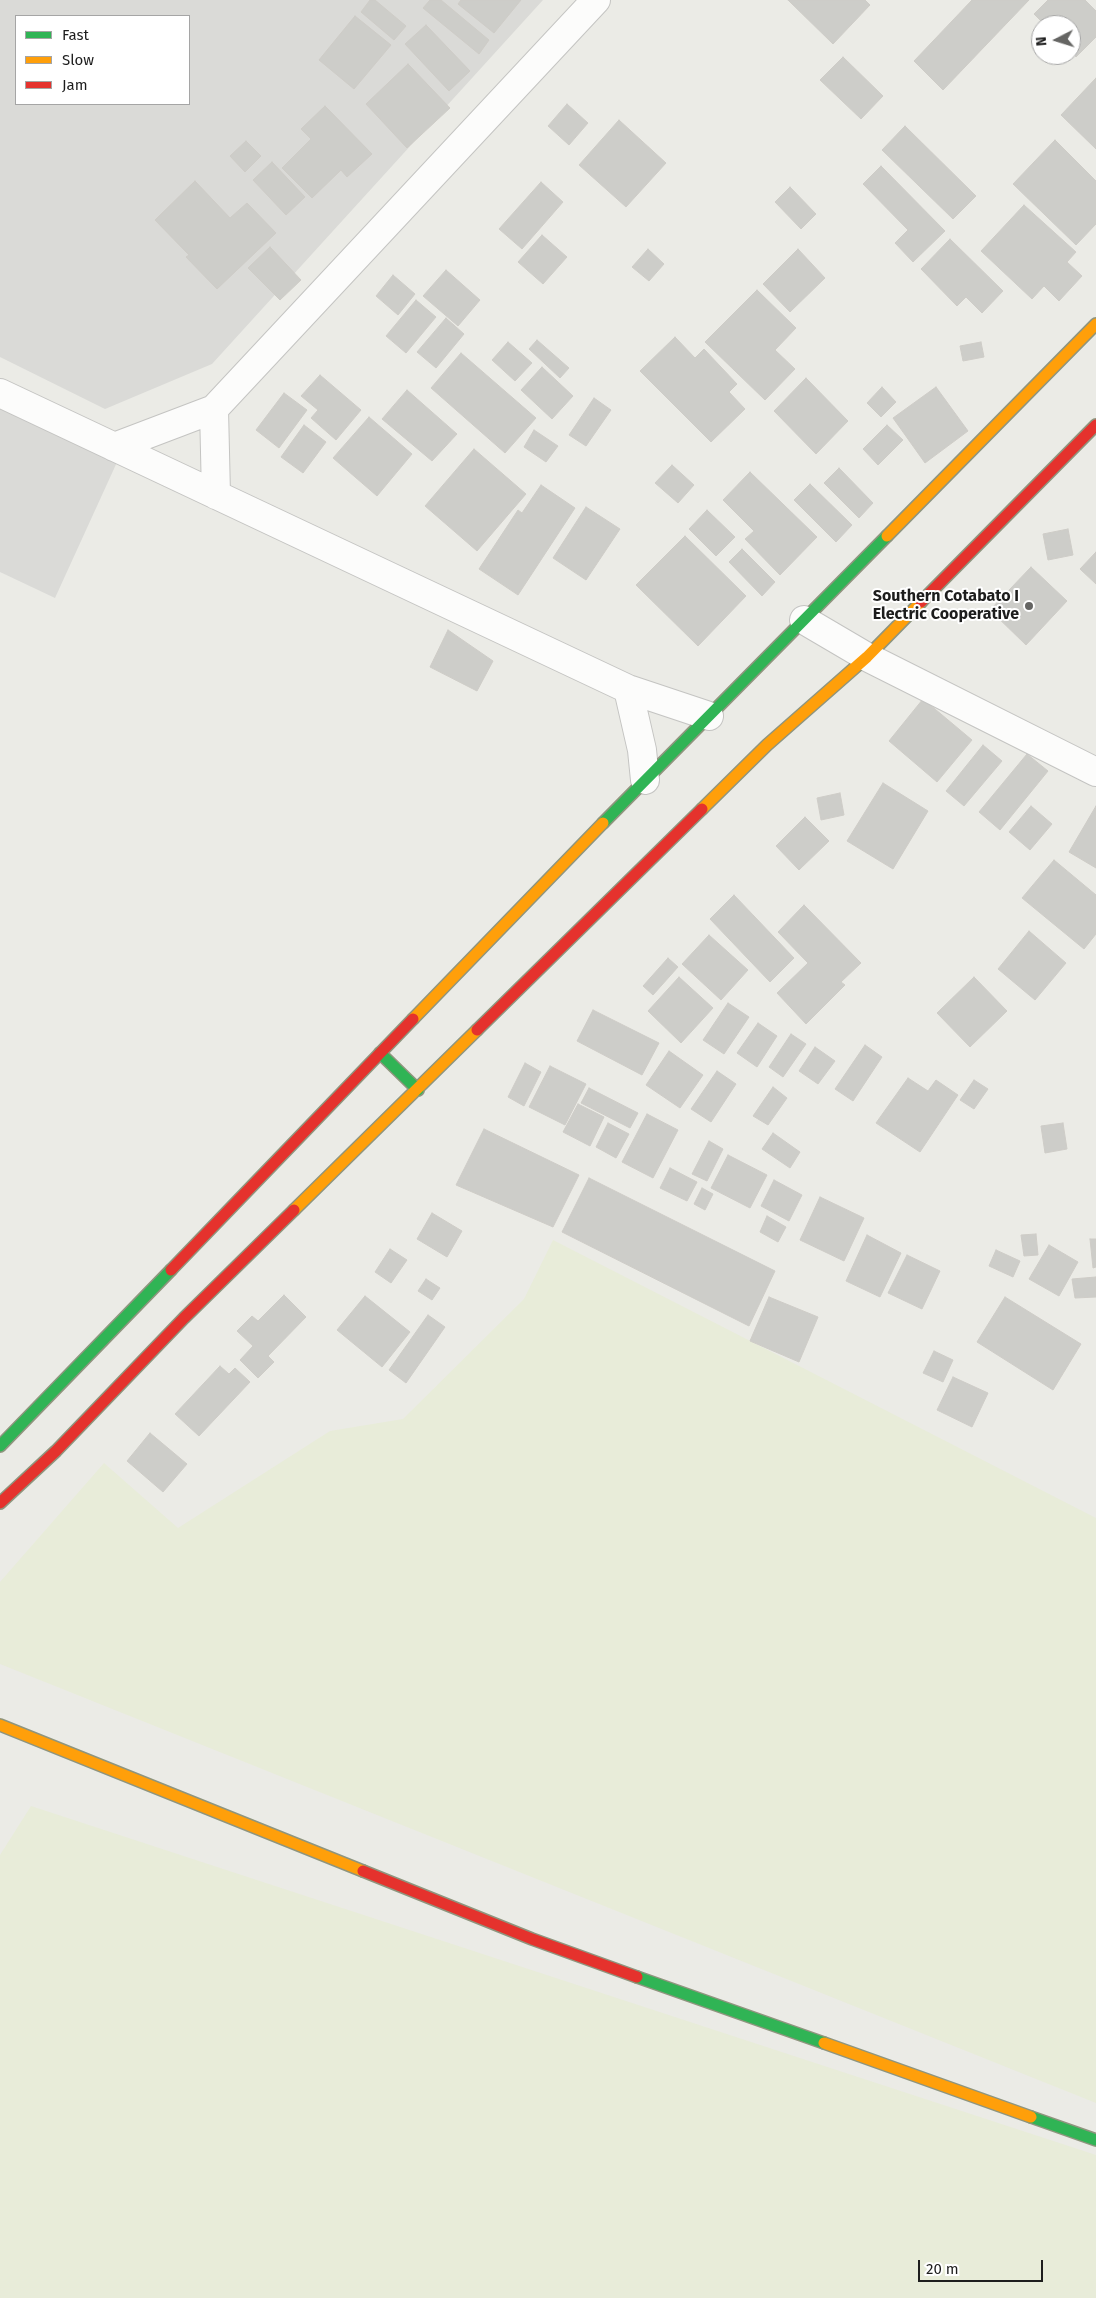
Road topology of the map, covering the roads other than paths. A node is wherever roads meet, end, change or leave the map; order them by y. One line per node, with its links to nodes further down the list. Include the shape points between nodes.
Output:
1 (596, 0): 4 (street)
2 (1093, 332): 8 (street)
3 (0, 392): 6 (street)
4 (214, 409): 6 (street); 7 (street)
5 (1096, 425): 9 (street)
6 (114, 447): 7 (street)
7 (216, 495): 10 (street)
8 (804, 620): 9 (street); 11 (street)
9 (867, 656): 12 (street); 15 (street, via 760,752)
10 (628, 689): 11 (street); 13 (street, via 642,750)
11 (709, 716): 13 (street)
12 (1096, 772)
13 (645, 780): 14 (street)
14 (380, 1053): 15 (street); 16 (street)
15 (418, 1090): 17 (street)
16 (0, 1446)
17 (0, 1503)
18 (0, 1725): 19 (street, via 532,1939)
19 (1096, 2140)

